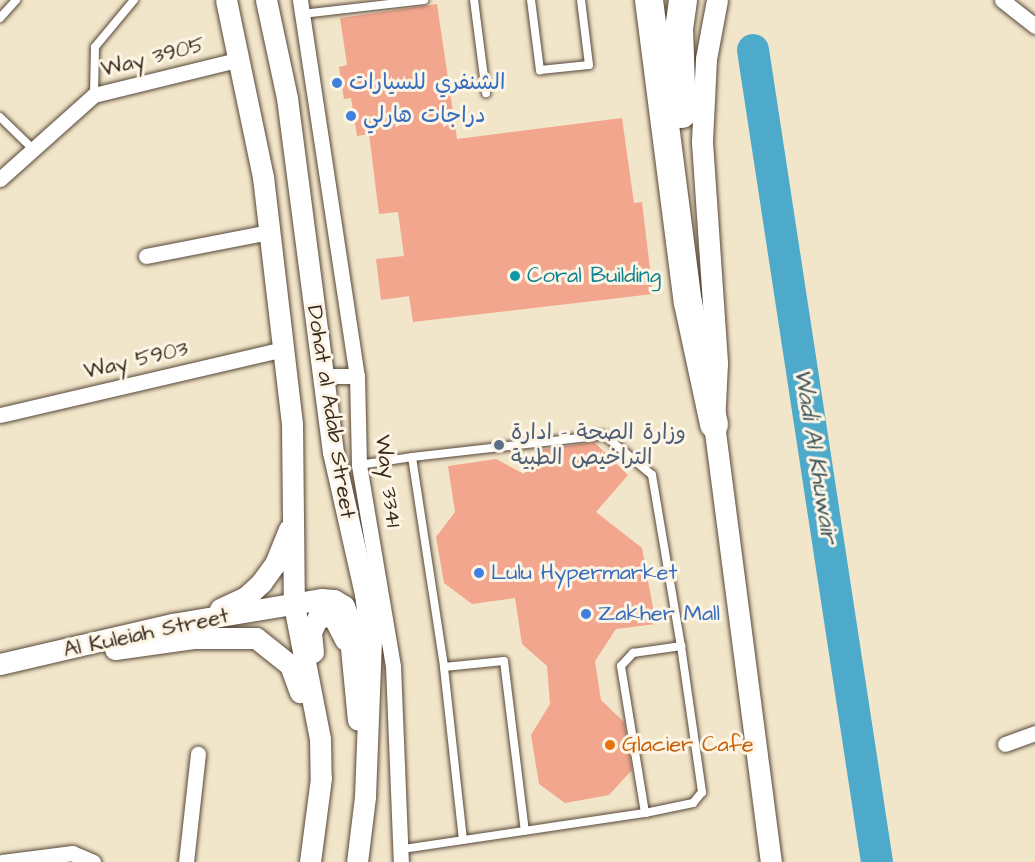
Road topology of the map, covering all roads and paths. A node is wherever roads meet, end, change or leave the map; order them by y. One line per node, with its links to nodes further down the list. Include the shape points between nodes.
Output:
1 (16, 0): 14 (lane)
2 (134, 0): 18 (lane, via 100,36 95,47)
3 (226, 0): 16 (main road, Dohat al Adab Street)
4 (424, 0): 13 (lane)
5 (474, 0): 17 (lane)
6 (531, 0): 7 (lane, via 540,70 589,65)
7 (581, 0)
8 (649, 0): 28 (highway, via 688,303)
9 (683, 0): 28 (highway, via 679,83)
10 (717, 0): 28 (main road, via 706,59 702,142 717,363)
11 (1002, 0): 15 (street)
12 (270, 6): 25 (main road, Dohat al Adab Street, via 287,98)
13 (301, 7): 26 (street, Way 3341)
14 (0, 18)
15 (1035, 26)
16 (241, 59): 18 (street, Way 3905); 22 (main road, Dohat al Adab Street)
17 (486, 93)
18 (94, 95): 20 (street, Way 3905)
19 (0, 117): 20 (lane)
20 (33, 149): 21 (street, Way 3905)
21 (0, 179)
22 (269, 232): 23 (street); 24 (main road, Dohat al Adab Street)
23 (146, 256)
24 (283, 349): 27 (street, Way 5903); 31 (main road, Dohat al Adab Street, via 292,423)
25 (322, 376): 26 (street); 42 (main road, Dohat al Adab Street, via 333,452 365,594 371,640)
26 (357, 376): 30 (street, Way 3341)
27 (0, 415)
28 (714, 424): 53 (main road)
29 (412, 457): 30 (lane); 34 (lane, via 604,435 652,475); 38 (lane)
30 (359, 465): 47 (street, Way 3341, via 393,666)
31 (294, 516): 32 (main road, Dohat al Adab Street); 33 (main road, via 275,564 261,583 229,606)
32 (294, 605): 33 (main road, Al Kuleiah Street); 36 (main road, Al Kuleiah Street, via 321,599 344,606); 40 (main road, Dohat al Adab Street)
33 (172, 624): 35 (main road, Al Kuleiah Street)
34 (681, 646): 44 (lane, via 702,792 693,803); 44 (lane, via 633,653 621,666)
35 (27, 658): 37 (main road, Al Kuleiah Street); 40 (main road, via 193,638 256,638 290,665)
36 (351, 663): 40 (main road, via 339,624 333,616 318,617 311,632 323,705); 42 (main road)
37 (0, 664)
38 (444, 667): 45 (lane, via 504,661); 46 (lane)
39 (1035, 733): 41 (street)
40 (320, 739): 51 (main road, Dohat al Adab Street, via 321,778)
41 (1005, 744)
42 (364, 753): 52 (main road, Dohat al Adab Street, via 365,797)
43 (198, 754): 50 (street)
44 (645, 813): 45 (lane)
45 (525, 831): 46 (lane)
46 (463, 840): 47 (lane)
47 (402, 856)
48 (2, 862): 49 (street, via 72,853)
49 (93, 862)
50 (186, 862)
51 (310, 862)
52 (357, 862)
53 (771, 862)

